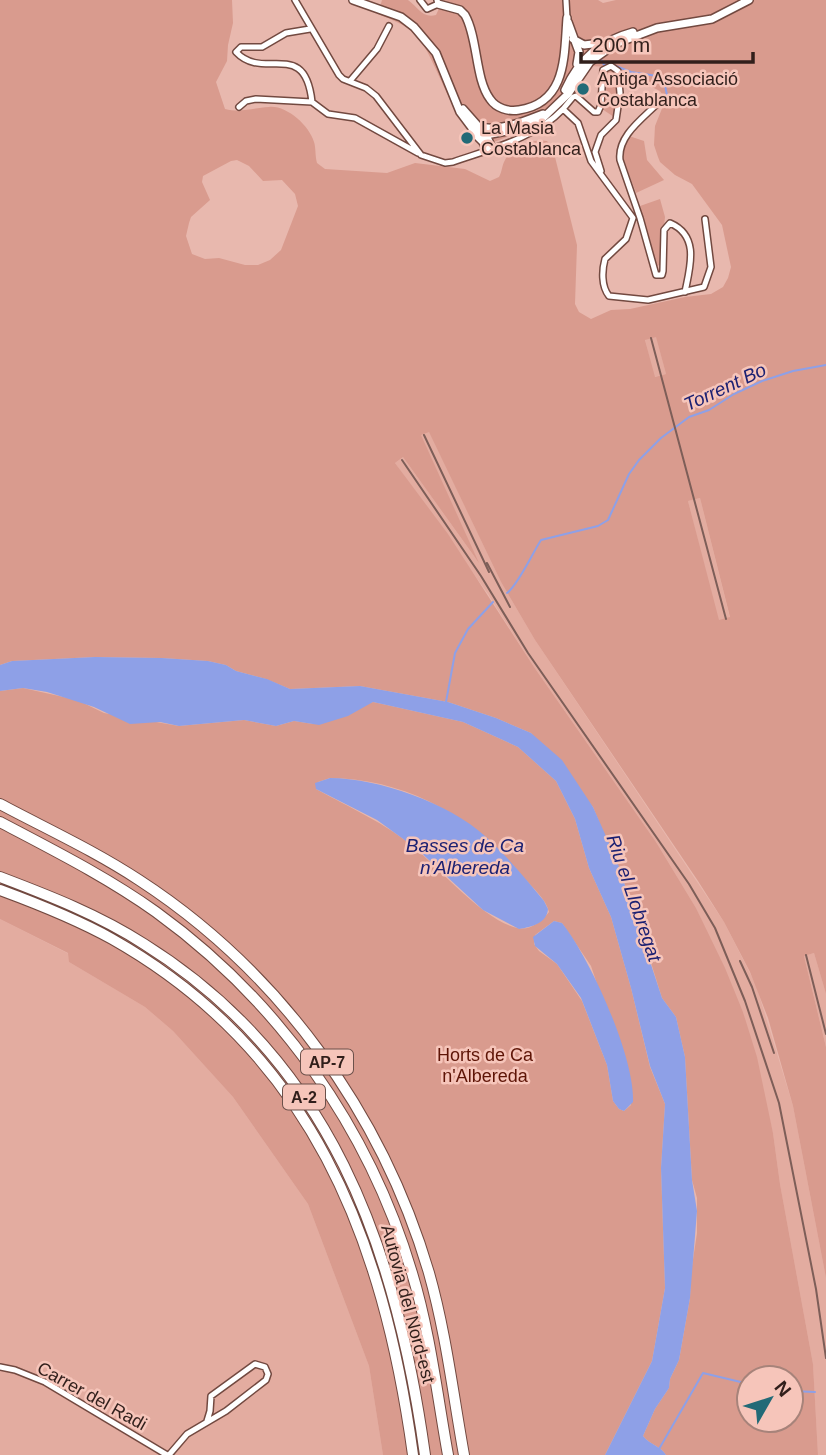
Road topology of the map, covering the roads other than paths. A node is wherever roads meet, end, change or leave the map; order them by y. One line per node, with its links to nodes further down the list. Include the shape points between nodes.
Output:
1 (295, 0): 10 (street)
2 (353, 0): 23 (main road, via 408,21 430,45 455,104)
3 (421, 0): 6 (street, via 427,9)
4 (566, 0): 7 (street)
5 (749, 0): 9 (main road, via 712,19)
6 (438, 2): 11 (main road, via 465,15 487,94 493,103 508,110 526,109 552,92)
7 (567, 18): 11 (main road)
8 (389, 26): 17 (street, via 377,49)
9 (657, 28): 12 (main road); 14 (main road)
10 (310, 29): 17 (street, via 339,75); 19 (street, via 286,33 262,47 240,47 236,52 255,62 296,67 308,81)
11 (570, 39): 13 (main road)
12 (606, 43): 13 (main road); 15 (main road)
13 (581, 48): 15 (main road); 16 (main road)
14 (601, 52): 15 (main road); 16 (main road)
15 (588, 55): 16 (main road)
16 (579, 69): 22 (main road)
17 (350, 81): 26 (street, via 376,96)
18 (660, 101): 28 (street, via 632,129 619,152)
19 (312, 102): 20 (street, via 256,99); 26 (street, via 328,114 355,118)
20 (239, 107)
21 (563, 109): 25 (street, via 539,128); 27 (street, via 578,123 591,161); 27 (street, via 574,96 598,112 603,71 611,66 618,71 616,120 601,135 595,152)
22 (550, 112): 24 (main road); 25 (main road)
23 (472, 124): 24 (main road); 25 (main road)
24 (505, 126): 25 (main road)
25 (487, 144): 26 (street, via 453,162)
26 (421, 155)
27 (605, 181): 28 (street)
28 (637, 218): 30 (street, via 626,239 605,259 606,293 638,300); 30 (street, via 656,275 663,271 666,225 675,225 689,241 692,253)
29 (705, 219): 30 (street, via 711,257 708,281 704,287)
30 (685, 292)
31 (0, 804): 43 (highway, AP-7, via 139,880 187,914 271,992 332,1068 378,1146 421,1248 440,1316)
32 (0, 822): 42 (highway, AP-7, via 110,881 176,927 255,999 315,1073 365,1156 403,1245 424,1319)
33 (0, 877): 41 (highway, Autovia del Nord-est / A-2, via 90,914 168,960 229,1011 292,1080 337,1151 373,1230 400,1322)
34 (0, 890): 40 (highway, Autovia del Nord-est / A-2, via 84,924 155,966 227,1025 288,1096 328,1158 366,1246 389,1326)
35 (0, 1367): 39 (street, Carrer del Radi, via 44,1382)
36 (211, 1404): 37 (street); 37 (street, via 211,1396 255,1364 265,1367 266,1380); 38 (street)
37 (226, 1411): 38 (street)
38 (207, 1421): 39 (street)
39 (168, 1455)
40 (413, 1455)
41 (425, 1455)
42 (448, 1455)
43 (464, 1455)

